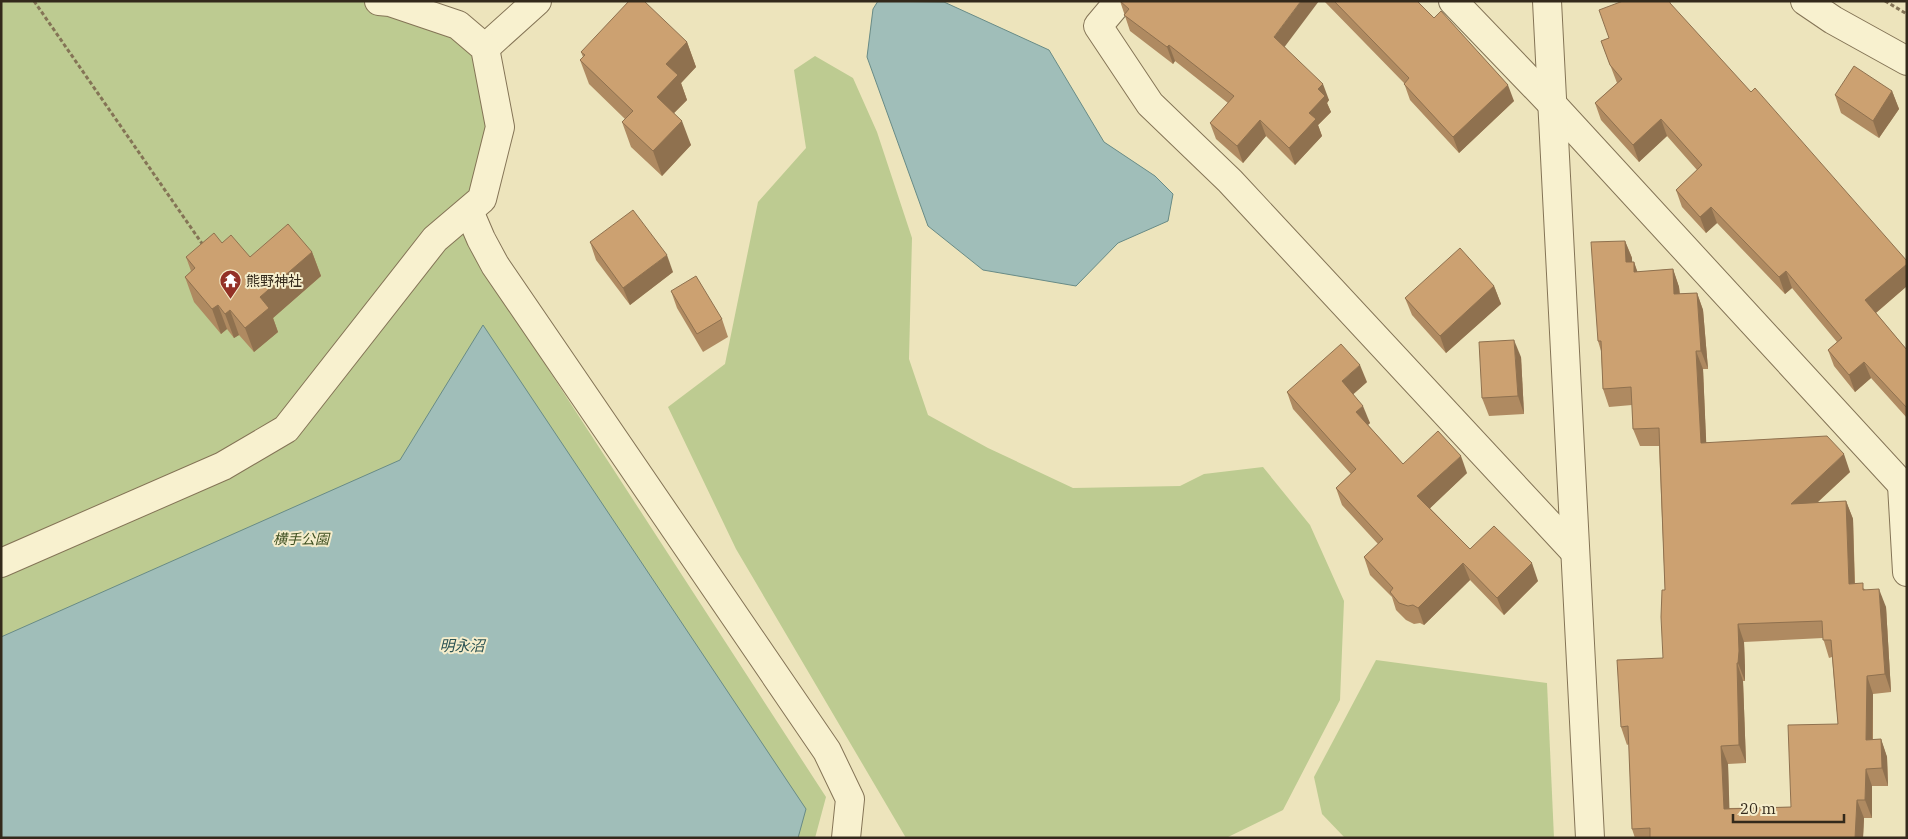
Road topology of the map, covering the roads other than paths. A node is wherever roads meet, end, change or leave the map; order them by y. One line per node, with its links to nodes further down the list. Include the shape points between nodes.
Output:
1 (379, 1): 7 (street, via 458,25)
2 (537, 1): 7 (street)
3 (1119, 1): 12 (street, via 1098,26 1150,104 1230,181)
4 (1453, 1): 9 (street)
5 (1547, 1): 9 (street)
6 (1805, 1): 8 (street)
7 (485, 48): 10 (street, via 500,128 482,199)
8 (1907, 61)
9 (1551, 103): 11 (street); 12 (street)
10 (469, 211): 13 (street, via 435,238 286,429 223,466); 15 (street, via 496,265 827,751 850,799)
11 (1904, 488): 14 (street)
12 (1574, 551): 16 (street)
13 (1, 563)
14 (1907, 572)
15 (846, 838)
16 (1590, 838)

